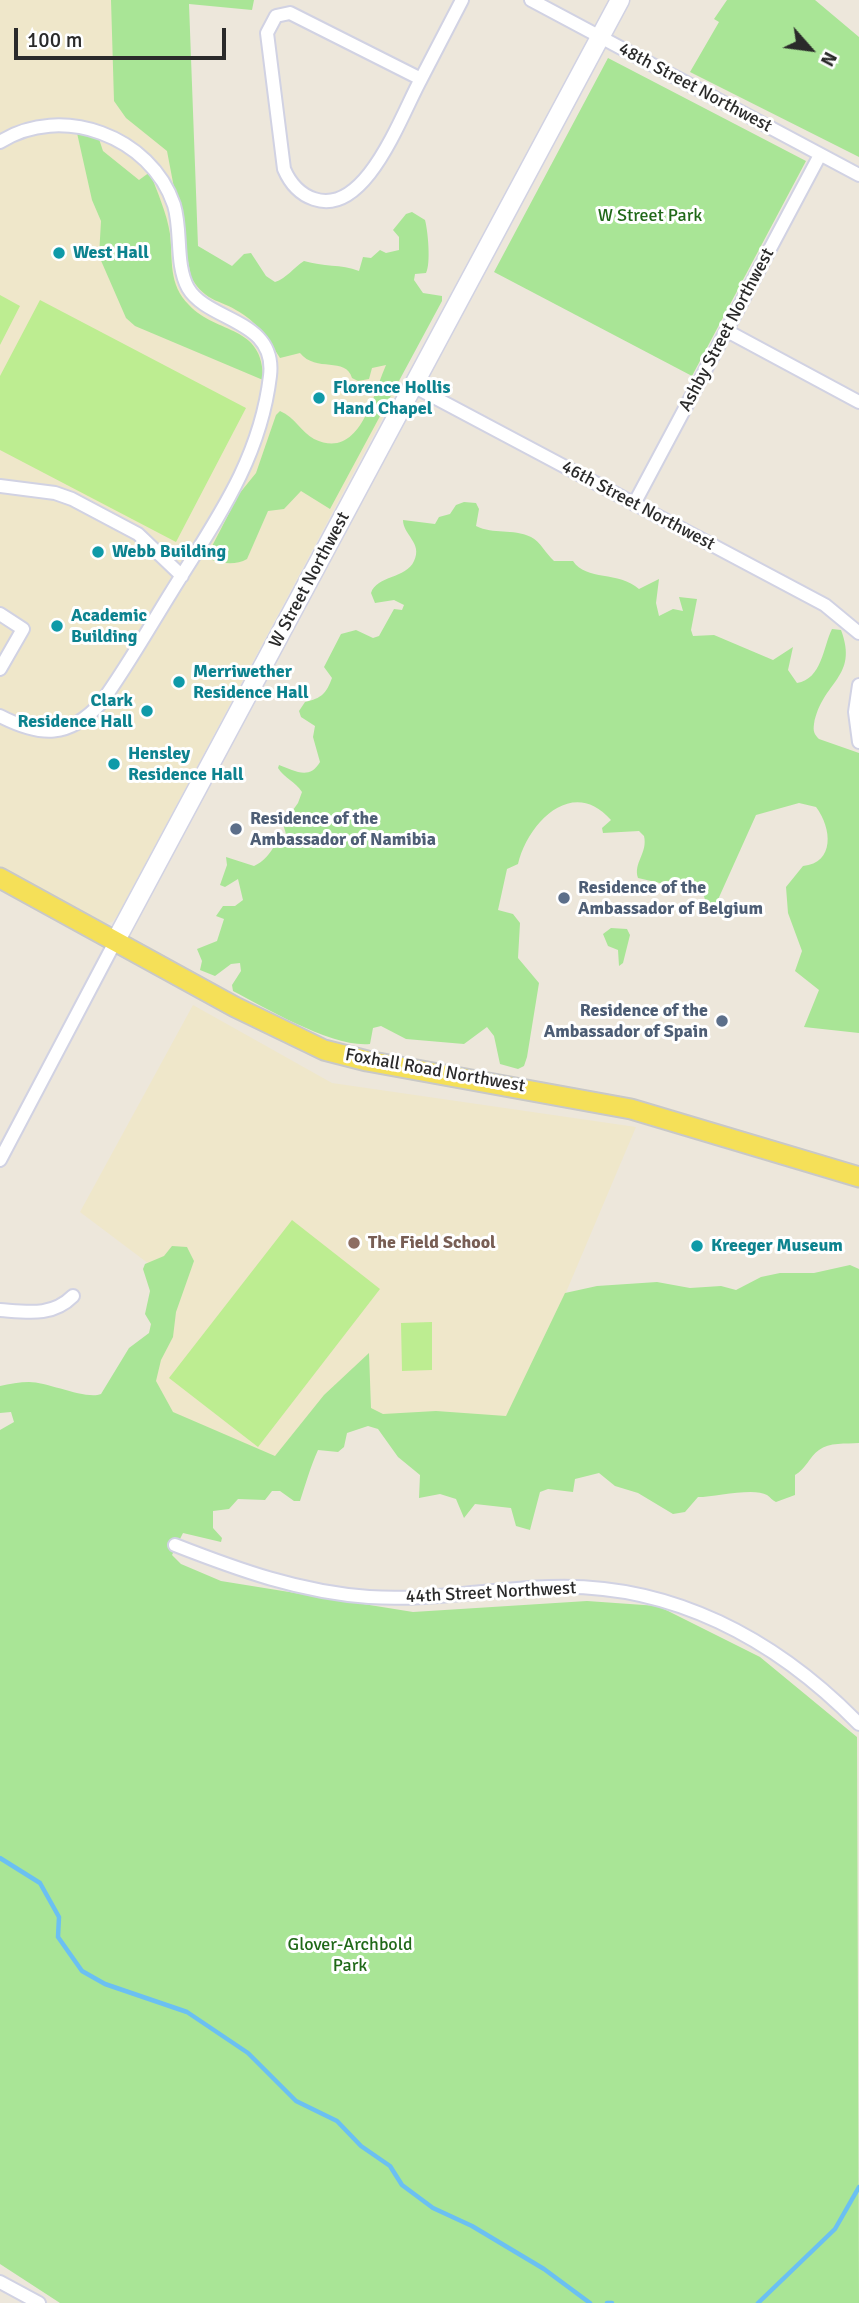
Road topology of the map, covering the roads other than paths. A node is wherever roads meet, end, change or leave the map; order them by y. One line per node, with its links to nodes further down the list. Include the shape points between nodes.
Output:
1 (462, 0): 5 (street)
2 (531, 0): 4 (street, 48th Street Northwest)
3 (620, 0): 4 (street, W Street Northwest)
4 (600, 37): 7 (street, 48th Street Northwest); 10 (street, W Street Northwest)
5 (421, 79): 5 (street, via 299,15 276,16 268,37 283,163 294,187 312,199 327,201 357,191)
6 (0, 142): 14 (street, via 28,128 71,124 102,133 150,165 160,176 176,214 187,287 200,301 245,326 269,357 270,374 251,457)
7 (820, 155): 8 (street, 48th Street Northwest); 9 (street, Ashby Street Northwest)
8 (859, 175)
9 (727, 331): 11 (street); 13 (street, Ashby Street Northwest)
10 (413, 386): 13 (street, 46th Street Northwest); 22 (street, W Street Northwest)
11 (859, 402)
12 (0, 486): 14 (street, via 72,499 138,534)
13 (634, 504): 16 (street, 46th Street Northwest, via 829,607)
14 (181, 576): 19 (street, via 118,679 89,716 57,731 28,727)
15 (0, 614): 17 (street, via 23,628)
16 (859, 633)
17 (0, 669)
18 (859, 685): 20 (street, via 855,712)
19 (0, 716)
20 (859, 742)
21 (0, 878): 22 (main road, Foxhall Road Northwest)
22 (115, 942): 23 (street, W Street Northwest); 24 (main road, Foxhall Road Northwest, via 324,1050 631,1109)
23 (0, 1160)
24 (859, 1177)
25 (73, 1296): 26 (street, via 44,1312)
26 (0, 1310)
27 (175, 1545): 28 (street, 44th Street Northwest, via 252,1575 363,1597 444,1597 556,1587 656,1597 713,1618 767,1647 809,1676)
28 (859, 1724)
29 (0, 2282): 30 (street)
30 (22, 2299): 31 (street)
31 (39, 2303)

